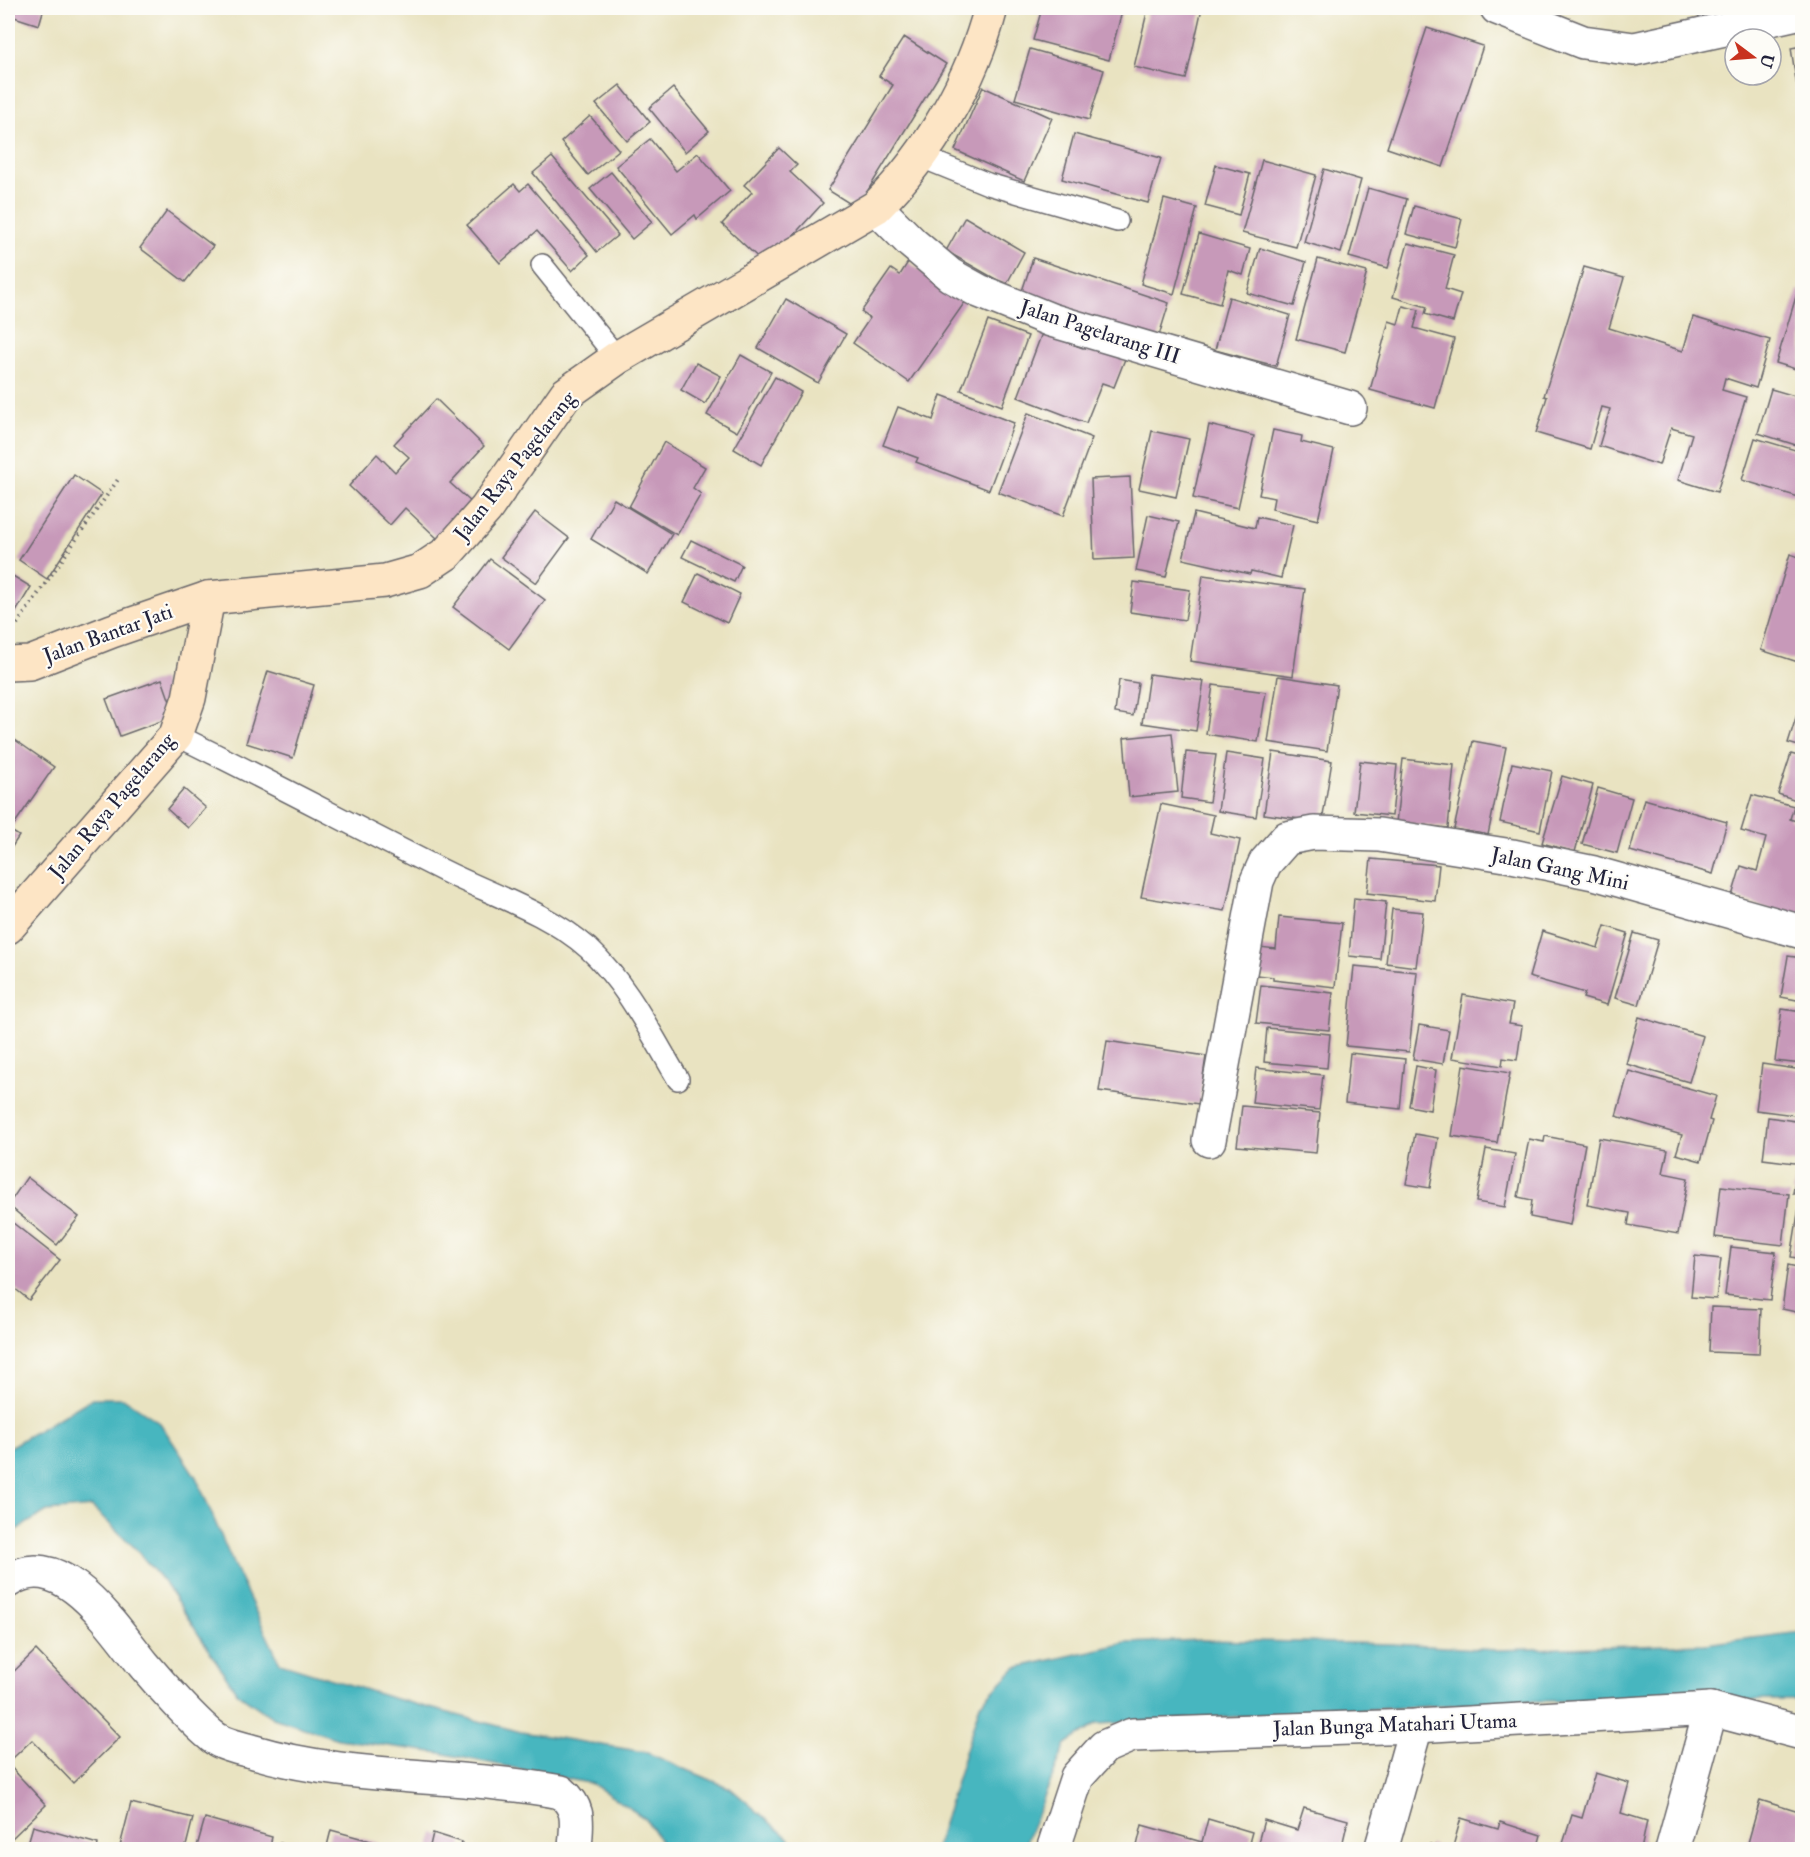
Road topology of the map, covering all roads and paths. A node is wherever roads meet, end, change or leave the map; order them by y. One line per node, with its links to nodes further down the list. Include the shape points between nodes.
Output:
1 (1497, 8): 2 (street, via 1583,42 1634,49)
2 (1803, 12)
3 (988, 18): 4 (street, Jalan Raya Pagelarang, via 958,94)
4 (919, 156): 5 (street, Jalan Raya Pagelarang); 6 (lane, via 988,184)
5 (876, 207): 8 (street, Jalan Raya Pagelarang); 9 (street, Jalan Pagelarang III, via 950,275 979,291 1052,320)
6 (1117, 221)
7 (542, 265): 8 (lane)
8 (617, 358): 11 (street, Jalan Raya Pagelarang, via 566,394 486,509 447,553 420,571 347,586)
9 (1350, 408)
10 (119, 477): 12 (path)
11 (208, 598): 13 (street, Jalan Bantar Jati, via 30,663); 14 (street, Jalan Raya Pagelarang, via 189,698)
12 (14, 627)
13 (8, 664)
14 (176, 735): 15 (street, Jalan Raya Pagelarang); 17 (lane, via 444,872 556,924 588,949 623,988)
15 (8, 927)
16 (1803, 932): 18 (street, Jalan Gang Mini, via 1594,873 1512,856 1379,835 1314,833 1287,838 1265,863 1257,881)
17 (678, 1079)
18 (1209, 1140)
19 (8, 1581): 23 (street, via 37,1572 54,1575 95,1602 145,1666 214,1738 285,1761 561,1792 573,1803 577,1818)
20 (1711, 1709): 21 (street, Jalan Bunga Matahari Utama); 22 (street, Jalan Bunga Matahari Utama); 26 (street)
21 (1416, 1726): 24 (street, Jalan Bunga Matahari Utama, via 1132,1735 1104,1747 1077,1778); 25 (street)
22 (1803, 1733)
23 (575, 1850)
24 (1053, 1850)
25 (1381, 1850)
26 (1672, 1850)

